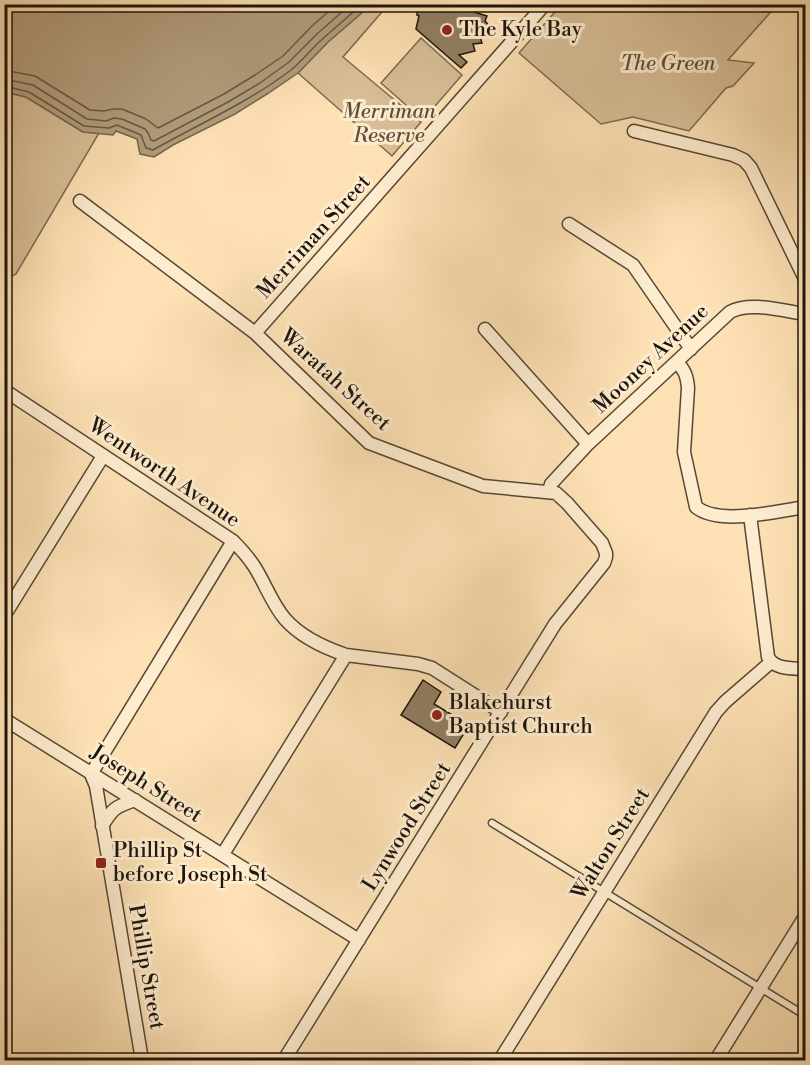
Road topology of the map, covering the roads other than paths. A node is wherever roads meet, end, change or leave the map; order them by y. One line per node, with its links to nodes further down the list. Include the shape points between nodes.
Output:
1 (545, 4): 8 (street, Merriman Street)
2 (634, 131): 5 (street, via 744,160)
3 (80, 201): 8 (street, Waratah Street)
4 (569, 224): 9 (street, via 633,265)
5 (806, 281)
6 (806, 314): 9 (street, Mooney Avenue, via 738,308)
7 (485, 329): 12 (street)
8 (255, 333): 14 (street, Waratah Street, via 373,445 483,486)
9 (691, 349): 10 (street, Mooney Avenue)
10 (677, 362): 12 (street, Mooney Avenue); 16 (street, via 687,379 684,452 696,507 727,517)
11 (4, 390): 13 (street, Wentworth Avenue)
12 (588, 444): 14 (street, Mooney Avenue, via 551,484)
13 (104, 456): 17 (street, Wentworth Avenue); 18 (street)
14 (549, 492): 22 (street, Lynwood Street, via 567,503 602,543 606,558 561,615)
15 (806, 507): 16 (street)
16 (750, 515): 20 (street, via 766,652)
17 (233, 542): 19 (street, Wentworth Avenue, via 254,566 287,621 310,638); 24 (street)
18 (4, 616)
19 (346, 655): 22 (street, Wentworth Avenue, via 432,668); 28 (street)
20 (771, 662): 21 (street); 29 (street, Walton Street, via 716,712)
21 (806, 669)
22 (501, 712): 31 (street, Lynwood Street)
23 (4, 719): 24 (street, Joseph Street)
24 (91, 774): 25 (street, Joseph Street); 27 (street, Phillip Street)
25 (135, 800): 27 (street, via 111,811); 28 (street, Joseph Street)
26 (492, 823): 29 (lane)
27 (102, 826): 34 (street, Phillip Street)
28 (223, 854): 31 (street, Joseph Street)
29 (604, 892): 32 (lane); 36 (street, Walton Street)
30 (806, 915): 32 (street)
31 (359, 940): 35 (street, Lynwood Street)
32 (761, 988): 33 (lane); 37 (street)
33 (806, 1016)
34 (142, 1060)
35 (284, 1060)
36 (500, 1060)
37 (716, 1060)

